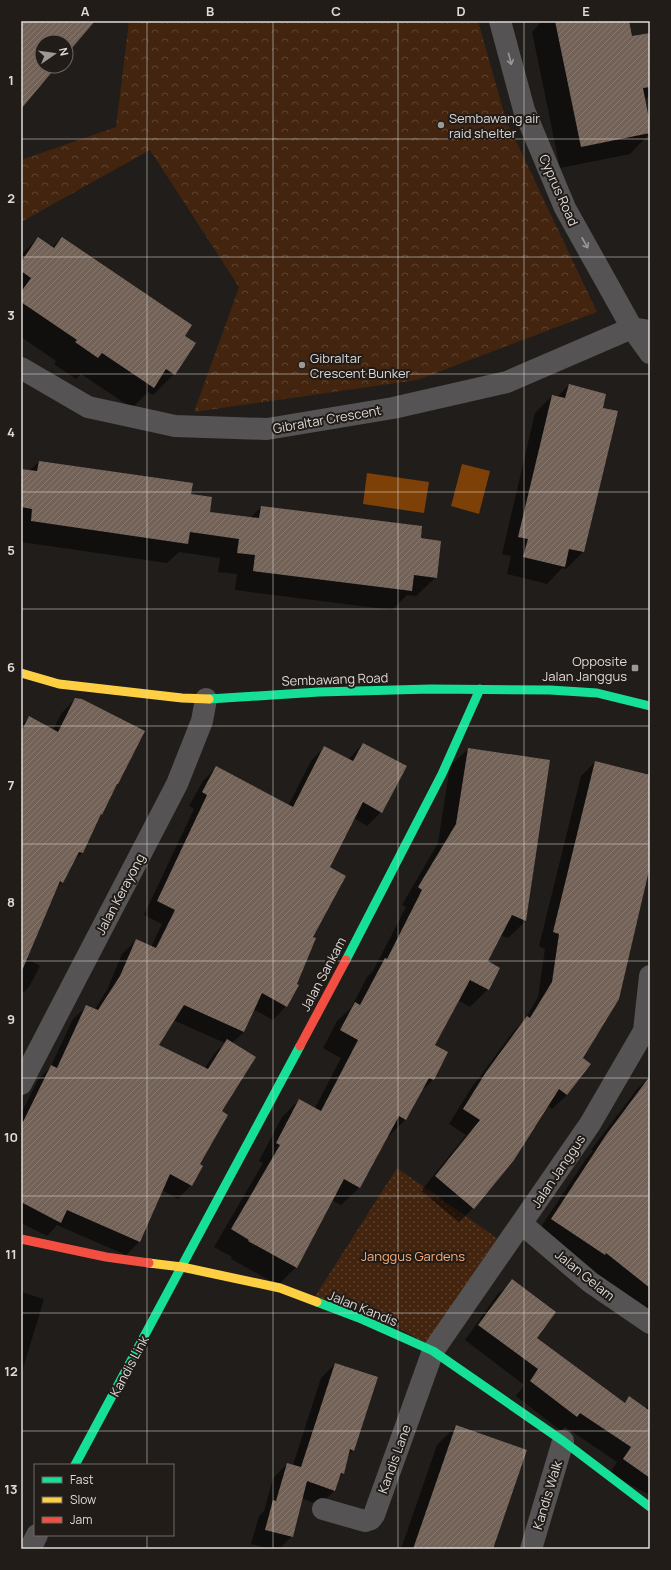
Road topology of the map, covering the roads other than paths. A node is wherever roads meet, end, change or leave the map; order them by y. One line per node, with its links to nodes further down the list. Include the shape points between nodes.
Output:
1 (500, 21): 2 (street, Cyprus Road, one-way to 2, via 524,110 565,208)
2 (641, 329): 3 (street); 4 (street, Gibraltar Crescent, via 507,382 393,408 267,429 175,426 88,407)
3 (650, 353)
4 (21, 368)
5 (21, 673): 7 (street, Sembawang Road, via 59,684)
6 (480, 689): 7 (street, Sembawang Road, via 319,692); 8 (street, Sembawang Road, via 597,693); 14 (street, Jalan Sankam, via 442,774)
7 (206, 699): 11 (street, Jalan Kerayong, via 202,722 177,784)
8 (650, 706)
9 (650, 976): 10 (street, Jalan Janggus)
10 (647, 1033): 12 (street, Jalan Janggus, via 590,1124)
11 (21, 1084)
12 (522, 1224): 15 (street, Jalan Gelam, via 590,1282); 16 (street, Jalan Janggus)
13 (21, 1239): 14 (street, Jalan Kandis, via 106,1257)
14 (182, 1267): 16 (street, Jalan Kandis, via 280,1288 359,1318); 18 (street, Kandis Link)
15 (650, 1323)
16 (434, 1351): 17 (street, Jalan Kandis); 20 (street, Kandis Lane, via 374,1515 365,1521)
17 (563, 1441): 19 (street, Jalan Kandis); 23 (street, Kandis Walk)
18 (76, 1464)
19 (650, 1507)
20 (323, 1509)
21 (36, 1536): 22 (street)
22 (30, 1549)
23 (531, 1549)

